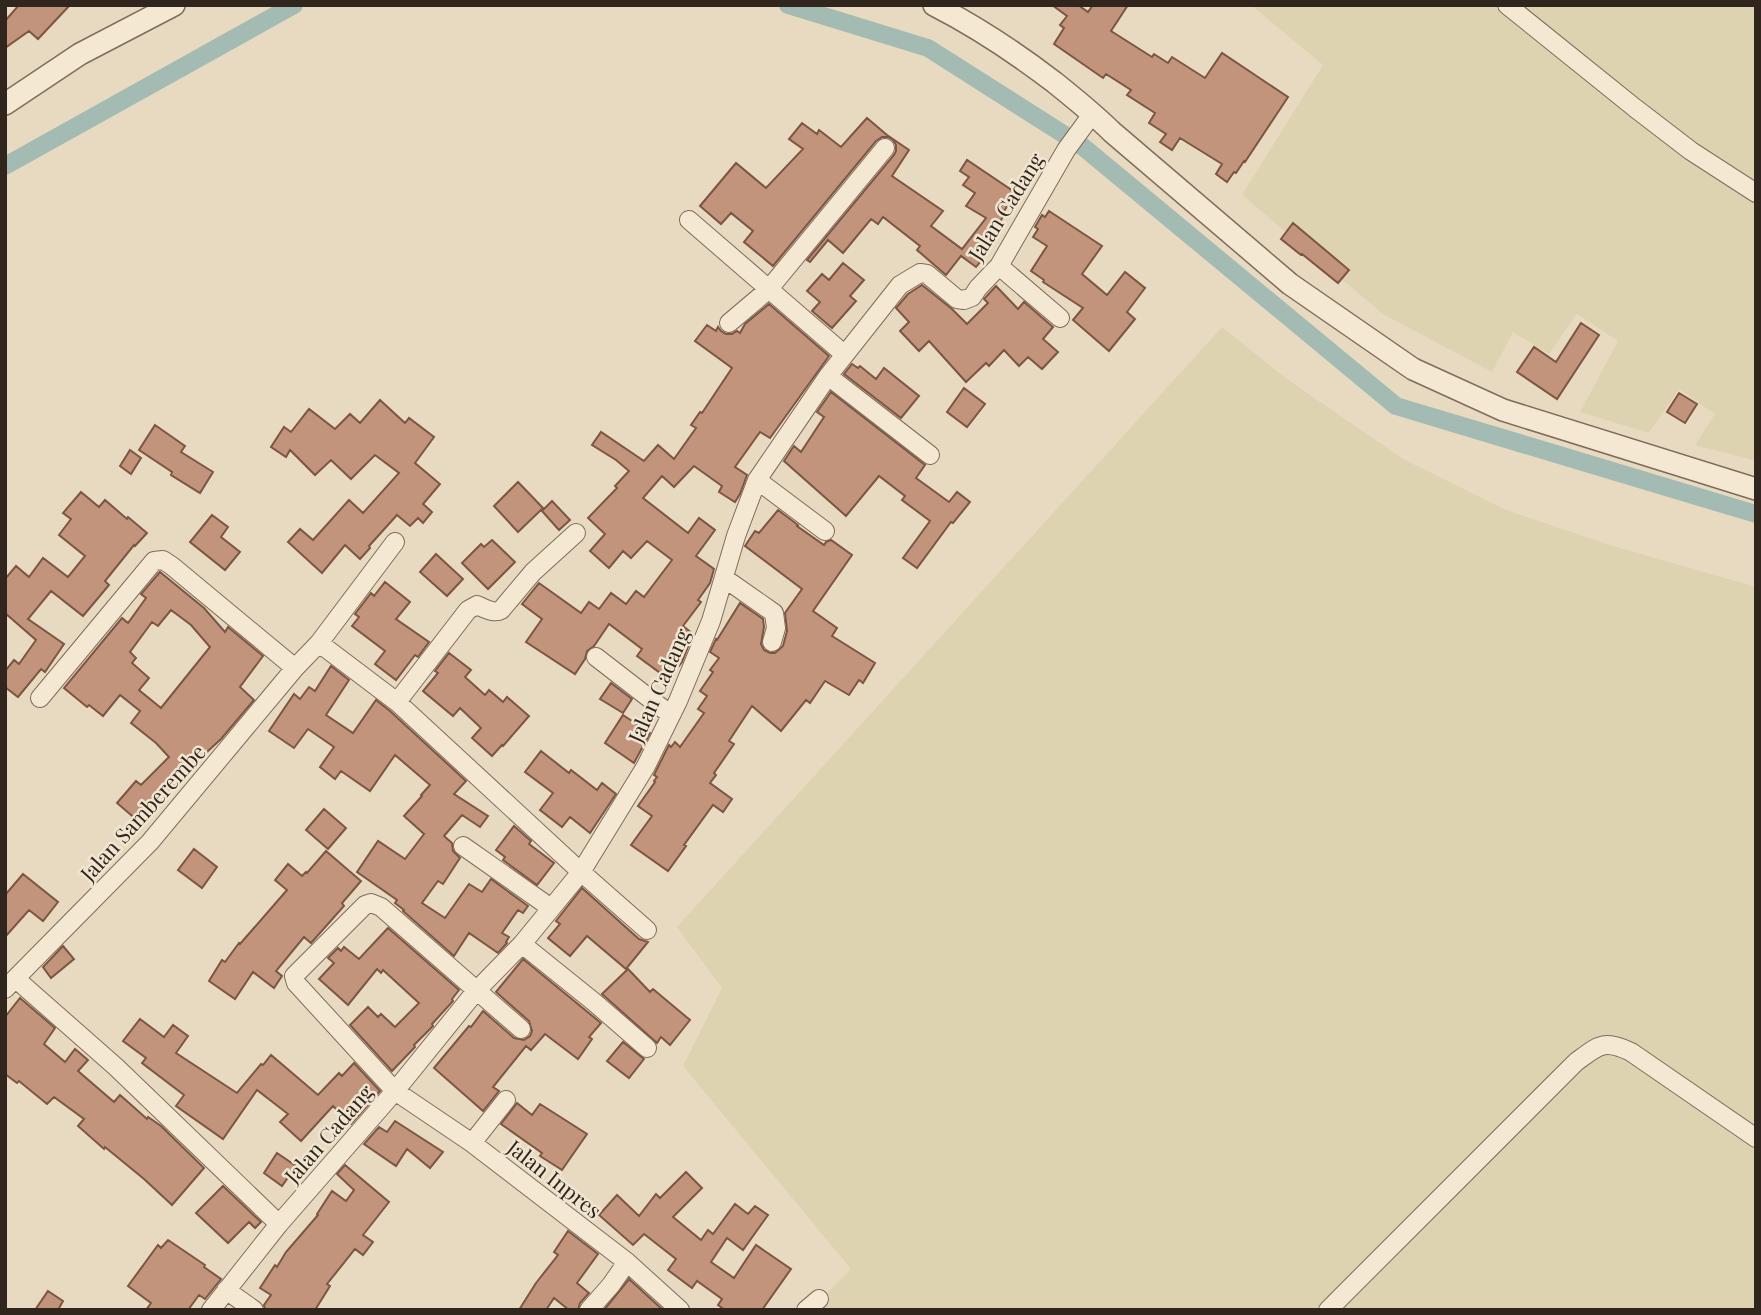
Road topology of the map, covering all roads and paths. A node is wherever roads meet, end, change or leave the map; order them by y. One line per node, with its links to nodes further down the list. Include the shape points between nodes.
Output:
1 (174, 5): 4 (street, via 80,54)
2 (934, 5): 5 (street, via 1014,51)
3 (1507, 5): 7 (street, via 1691,151)
4 (5, 104)
5 (1088, 120): 9 (street, Jalan Cadang); 17 (street, via 1112,132 1290,284 1413,369 1503,410)
6 (885, 148): 10 (street)
7 (1756, 192)
8 (689, 220): 10 (street)
9 (999, 266): 11 (street); 13 (street, Jalan Cadang, via 964,300 920,273 900,285)
10 (768, 290): 12 (street); 13 (street)
11 (1060, 318)
12 (729, 323)
13 (844, 354): 14 (street, Jalan Cadang)
14 (828, 376): 15 (street); 16 (street, Jalan Cadang)
15 (930, 455)
16 (757, 480): 18 (street); 21 (street, Jalan Cadang)
17 (1756, 489)
18 (825, 531)
19 (576, 533): 27 (street, via 533,572 501,610 477,605 468,610)
20 (395, 542): 23 (street, Jalan Samberembe)
21 (724, 578): 22 (street, via 774,613); 28 (street, Jalan Cadang)
22 (772, 642)
23 (319, 643): 25 (street, Jalan Samberembe); 27 (street)
24 (596, 657): 28 (street)
25 (295, 668): 26 (street, via 172,566 153,561); 34 (street, Jalan Samberembe, via 150,842)
26 (40, 698)
27 (397, 702): 30 (street)
28 (671, 715): 30 (street, Jalan Cadang, via 646,766)
29 (463, 846): 31 (street)
30 (581, 872): 31 (street, Jalan Cadang); 32 (street)
31 (551, 908): 33 (street, Jalan Cadang)
32 (647, 930)
33 (522, 944): 35 (street, Jalan Cadang); 37 (street)
34 (10, 984): 42 (street, Jalan Samberembe, via 116,1067)
35 (477, 991): 36 (street); 38 (street, Jalan Cadang); 38 (street, Jalan Inpres, via 371,903 296,972 296,983)
36 (521, 1029)
37 (647, 1048)
38 (395, 1091): 41 (street, Jalan Inpres); 42 (street, Jalan Cadang)
39 (506, 1100): 41 (street)
40 (1756, 1138): 49 (street, via 1631,1052 1616,1045 1595,1048)
41 (472, 1143): 43 (street, Jalan Inpres)
42 (279, 1224): 44 (street, Jalan Cadang)
43 (626, 1262): 47 (street); 48 (street, Jalan Inpres)
44 (226, 1290): 45 (street, Jalan Cadang); 46 (street)
45 (211, 1310)
46 (254, 1310)
47 (589, 1310)
48 (680, 1310)
49 (1328, 1310)

